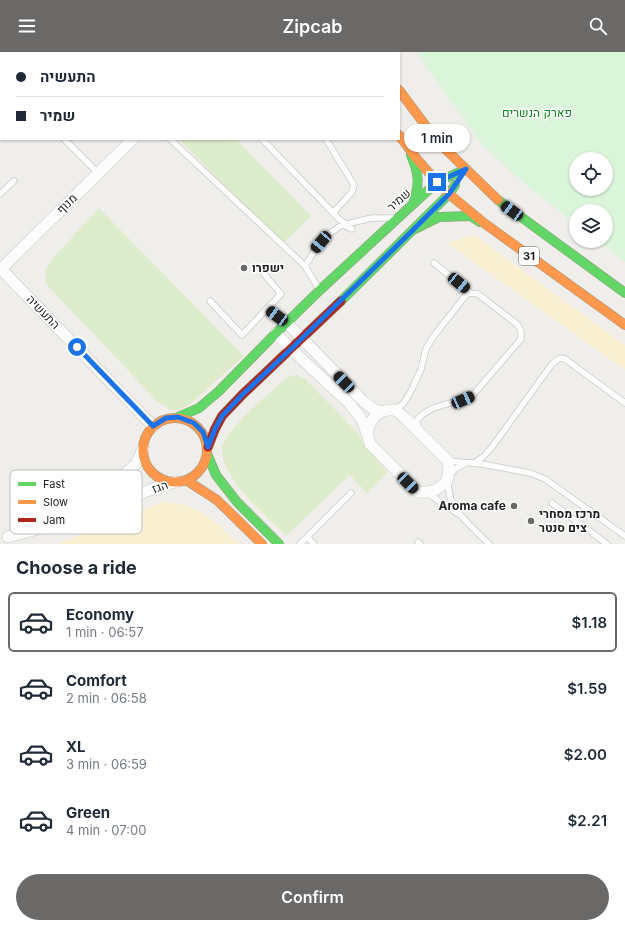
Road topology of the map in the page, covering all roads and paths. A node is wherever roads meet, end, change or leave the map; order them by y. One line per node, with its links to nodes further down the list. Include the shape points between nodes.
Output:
1 (400, 91): 9 (main road, 31, via 437,141)
2 (400, 136): 8 (main road, 31)
3 (65, 140): 10 (lane)
4 (132, 140): 10 (street, מנוף)
5 (171, 140): 22 (lane)
6 (263, 140): 16 (lane)
7 (327, 140): 16 (lane, via 354,185 352,192)
8 (406, 144): 12 (main road, 31); 15 (main road, via 418,173 418,189)
9 (466, 169): 12 (main road, שמיר); 14 (main road); 27 (main road, 31, via 500,202)
10 (98, 173): 23 (street, מנוף)
11 (14, 182): 13 (lane)
12 (437, 182): 14 (main road, 31); 15 (main road, שמיר)
13 (0, 194)
14 (449, 194): 19 (main road); 20 (main road, 31)
15 (413, 204): 17 (main road, שמיר)
16 (333, 213): 18 (lane, via 352,229)
17 (398, 218): 18 (lane, via 372,218); 25 (main road, שמיר)
18 (342, 225): 22 (lane, via 327,235)
19 (413, 230): 20 (main road, via 440,217 471,216); 33 (main road)
20 (496, 231): 31 (main road, 31)
21 (434, 263): 26 (lane)
22 (305, 266): 25 (lane)
23 (0, 268): 39 (street, התעשיה)
24 (264, 274): 29 (lane, via 280,294)
25 (320, 290): 30 (main road, שמיר)
26 (471, 293): 36 (lane, via 466,295 433,337 412,389 404,403); 40 (lane, via 478,294 518,325 521,339 472,396 441,405 422,414 417,420)
27 (625, 293)
28 (210, 301): 29 (lane, via 242,335)
29 (267, 308): 30 (lane)
30 (287, 323): 32 (main road, שמיר); 33 (street)
31 (625, 325)
32 (276, 333): 34 (street); 38 (main road, שמיר, via 211,399 199,408)
33 (302, 338): 34 (main road); 37 (street, via 364,402)
34 (291, 349): 41 (street, via 349,402 361,418); 43 (main road, via 222,416)
35 (625, 403): 46 (lane, via 560,358 552,364 492,448)
36 (395, 410): 37 (street); 40 (street)
37 (381, 412): 41 (street, via 374,417)
38 (178, 417): 39 (main road, via 166,418); 43 (main road, via 194,423 203,432)
39 (153, 426): 42 (main road, via 146,434)
40 (418, 430): 44 (street)
41 (367, 433): 52 (street, via 370,444 418,492)
42 (143, 449): 47 (street, הגז, via 136,464); 50 (main road, via 145,461 152,472 162,479)
43 (208, 451): 49 (main road, via 202,469 193,478); 62 (main road, via 216,475 237,502)
44 (448, 461): 45 (lane); 48 (street)
45 (467, 463): 46 (lane); 48 (lane, via 455,469)
46 (474, 463): 58 (lane, via 536,475)
47 (129, 470)
48 (448, 479): 52 (street, via 435,491); 55 (lane, via 451,499)
49 (186, 480): 50 (main road); 61 (main road, via 217,500)
50 (175, 482): 53 (street, הגז)
51 (351, 492): 59 (lane)
52 (428, 493): 55 (lane)
53 (142, 494)
54 (552, 503): 66 (lane)
55 (463, 517): 65 (lane)
56 (15, 534): 60 (street, הגז)
57 (22, 534): 60 (street, הגז)
58 (625, 536)
59 (307, 537): 63 (lane); 64 (lane)
60 (4, 539)
61 (262, 544)
62 (278, 544)
63 (300, 544)
64 (314, 544)
65 (489, 544)
66 (607, 544)

